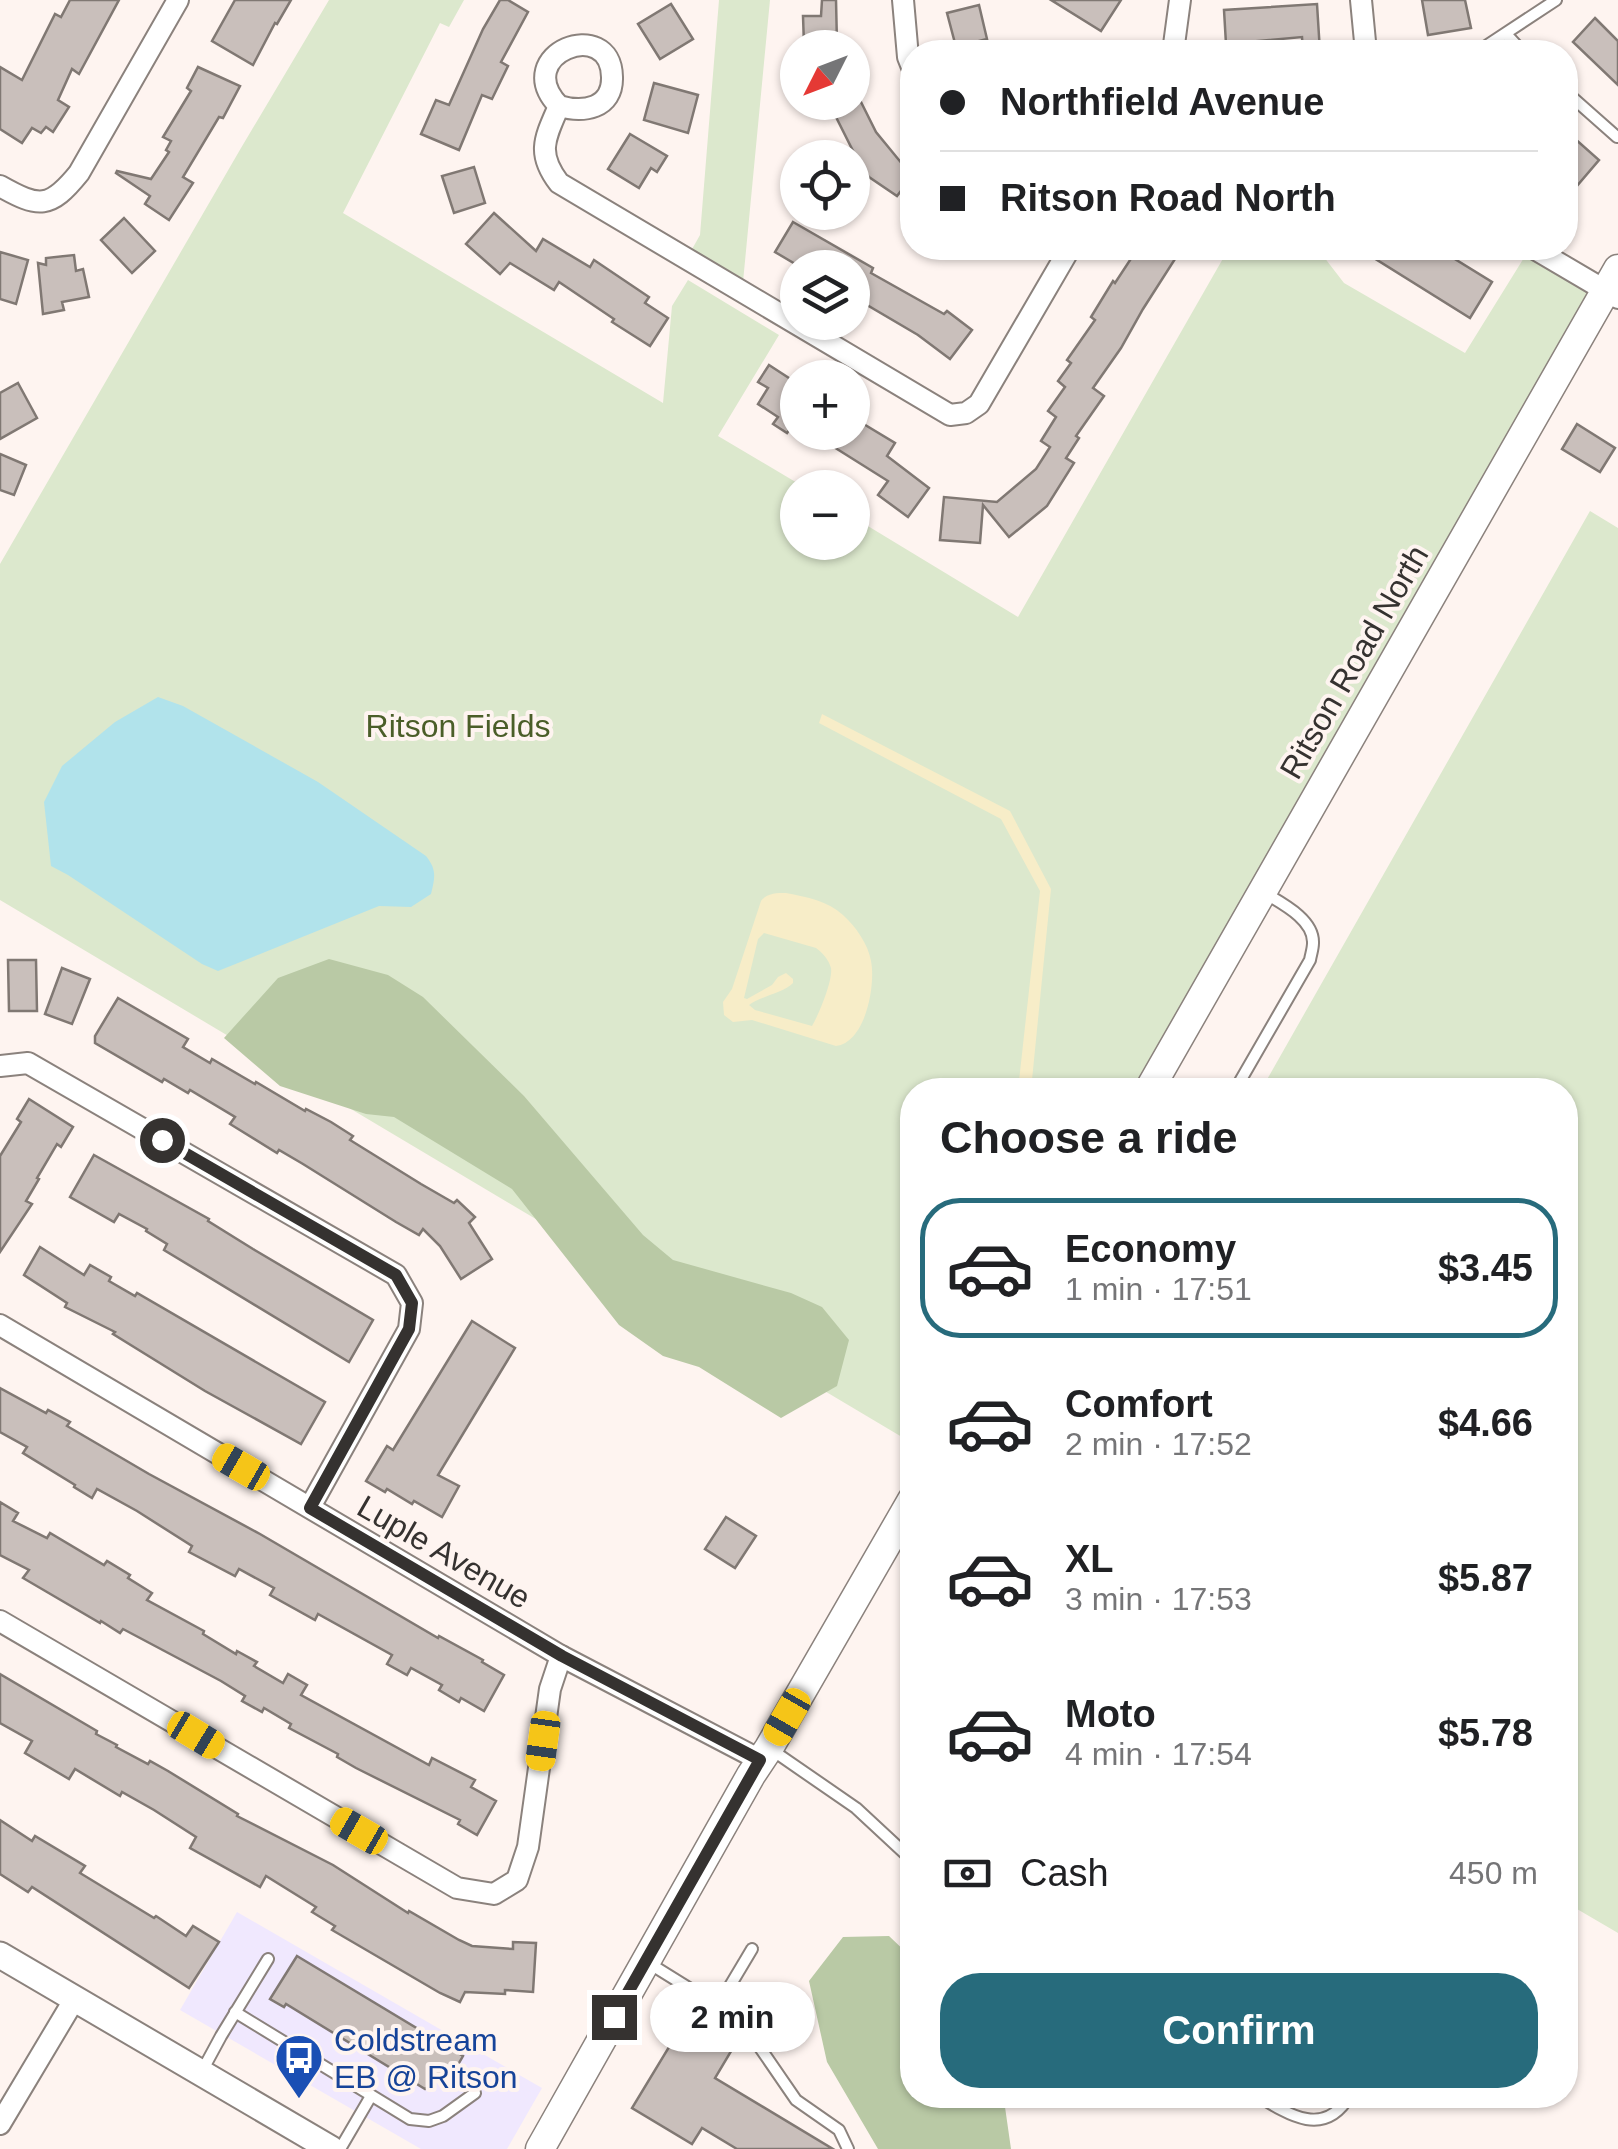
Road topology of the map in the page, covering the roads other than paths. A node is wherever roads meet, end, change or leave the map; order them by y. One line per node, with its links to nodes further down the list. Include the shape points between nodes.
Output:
1 (178, 0): 15 (street, via 66,190 46,202 27,202)
2 (903, 0): 7 (street)
3 (1180, 0): 8 (street)
4 (1362, 0): 9 (street)
5 (1556, 0): 6 (lane)
6 (1507, 35): 10 (lane); 11 (lane)
7 (907, 40)
8 (1175, 40)
9 (1365, 40)
10 (1498, 40)
11 (1512, 40)
12 (1578, 103): 14 (lane)
13 (560, 106): 16 (street, via 544,153 559,184 950,415 979,404)
14 (1616, 137)
15 (0, 186)
16 (1063, 260)
17 (1559, 260): 18 (street)
18 (1614, 286): 19 (main road, Ritson Road North)
19 (1262, 891): 21 (main road, Ritson Road North); 22 (lane, via 1295,913 1314,940 1310,960)
20 (0, 1066): 24 (street, via 28,1063 396,1275 412,1303 409,1329)
21 (1155, 1078)
22 (1242, 1078)
23 (0, 1324): 24 (street, Luple Avenue)
24 (310, 1508): 27 (street, Luple Avenue)
25 (900, 1521): 28 (main road)
26 (0, 1620): 27 (street, via 456,1888 494,1894 517,1880 528,1846 550,1689)
27 (562, 1656): 28 (street, Luple Avenue)
28 (765, 1754): 29 (lane, via 856,1808); 33 (main road)
29 (900, 1849)
30 (752, 1949): 35 (lane)
31 (0, 1955): 34 (street)
32 (268, 1959): 36 (lane)
33 (646, 1961): 35 (lane); 45 (main road)
34 (74, 2000): 37 (street); 42 (street)
35 (718, 2006): 46 (lane, via 752,2036 796,2100 839,2130)
36 (236, 2012): 37 (lane); 39 (lane)
37 (200, 2074): 43 (street)
38 (475, 2093): 39 (lane, via 429,2121 410,2119)
39 (371, 2096): 44 (lane)
40 (1276, 2108): 41 (lane, via 1321,2120)
41 (1341, 2108)
42 (0, 2124)
43 (331, 2149)
44 (340, 2149)
45 (540, 2149)
46 (848, 2149)

